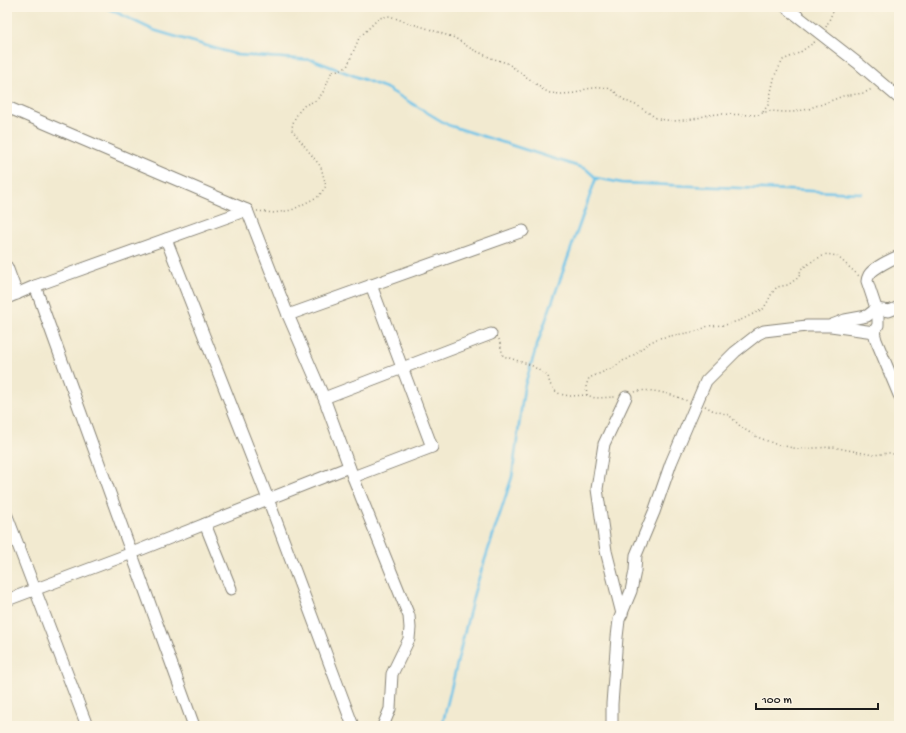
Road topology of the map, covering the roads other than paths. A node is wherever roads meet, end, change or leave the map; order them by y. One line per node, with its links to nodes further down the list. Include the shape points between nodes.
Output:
1 (786, 7): 2 (street)
2 (899, 98)
3 (7, 107): 4 (street)
4 (247, 210): 6 (street); 14 (street)
5 (523, 231): 9 (street)
6 (166, 239): 10 (street); 23 (street)
7 (899, 256): 13 (street, via 868,276 867,281)
8 (7, 267): 11 (street)
9 (371, 285): 14 (street); 18 (street)
10 (35, 286): 11 (street); 26 (street)
11 (12, 296)
12 (899, 307): 13 (street, via 889,311)
13 (876, 309): 15 (street, via 867,316 844,320); 16 (street, via 878,325)
14 (288, 315): 21 (street)
15 (831, 326): 16 (street); 30 (street, via 764,331 735,352 706,381 636,555 631,591)
16 (874, 332): 19 (street)
17 (491, 334): 18 (street)
18 (402, 368): 21 (street); 22 (street, via 432,447)
19 (899, 396)
20 (626, 397): 30 (street, via 604,444 597,489 606,551)
21 (324, 398): 22 (street)
22 (351, 472): 23 (street); 34 (street, via 409,616 409,639 392,674 390,708)
23 (268, 499): 25 (street); 33 (street)
24 (7, 516): 28 (street)
25 (205, 524): 26 (street); 27 (street)
26 (132, 553): 28 (street); 32 (street)
27 (231, 589)
28 (34, 590): 29 (street); 31 (street)
29 (7, 600)
30 (622, 614): 35 (street, via 617,637)
31 (87, 726)
32 (194, 726)
33 (354, 726)
34 (382, 726)
35 (612, 726)

